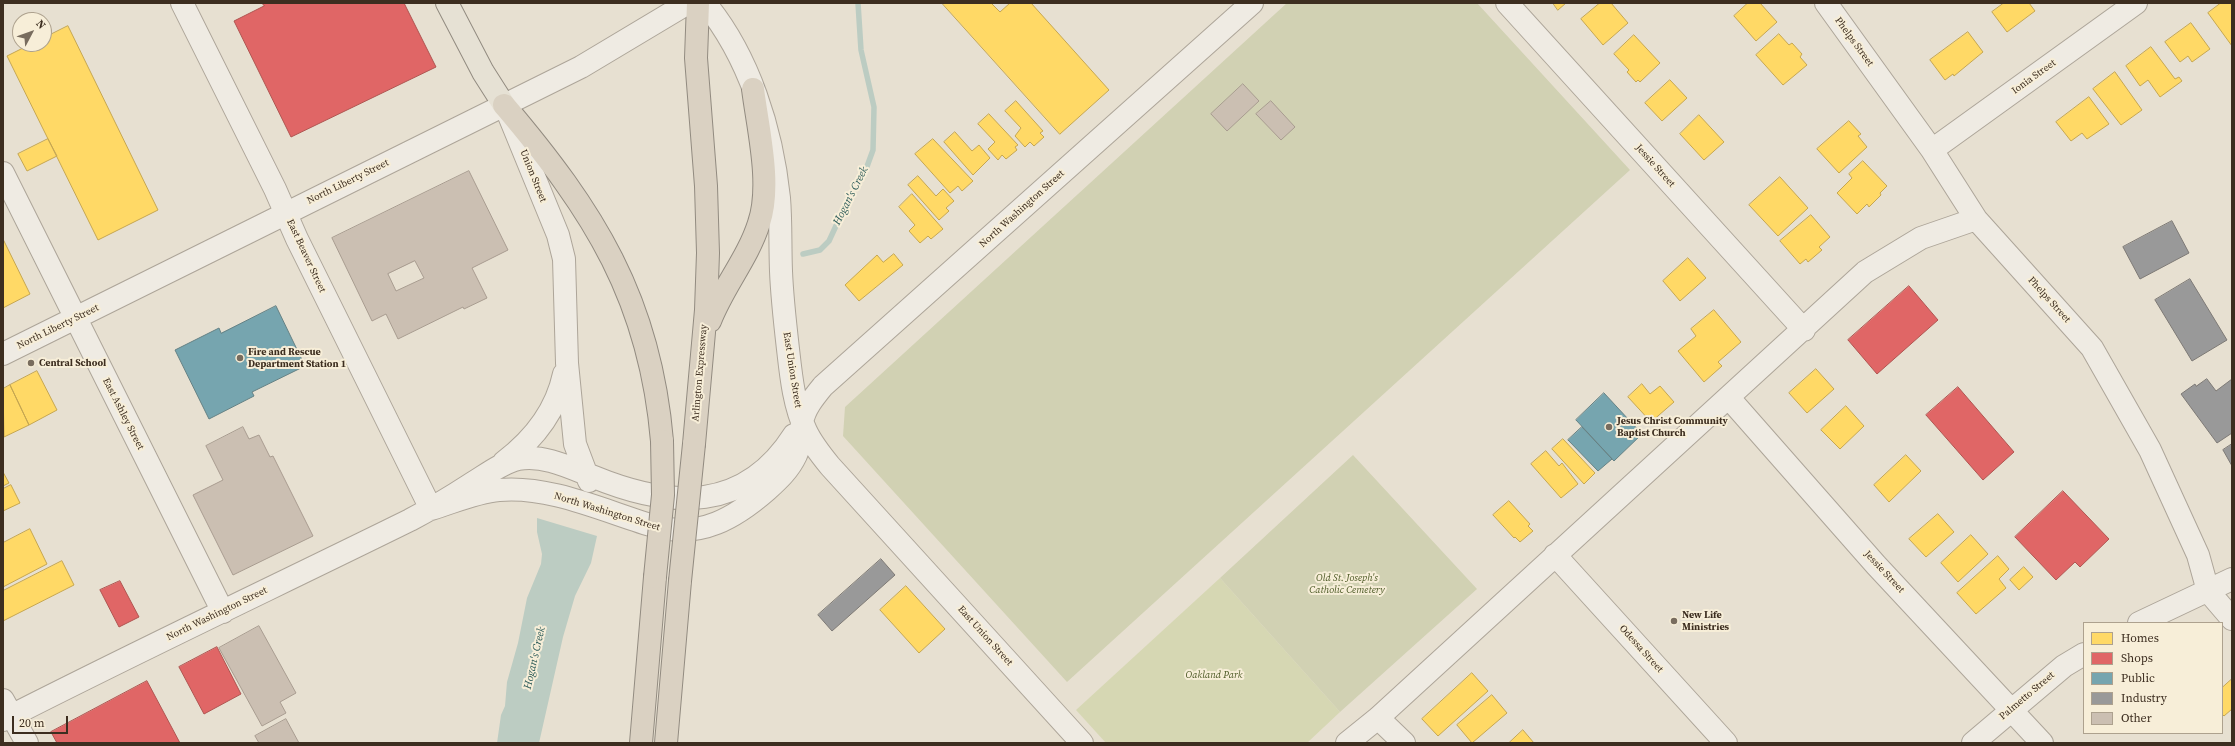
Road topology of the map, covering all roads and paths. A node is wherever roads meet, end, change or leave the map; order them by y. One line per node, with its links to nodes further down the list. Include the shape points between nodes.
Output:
1 (182, 3): 14 (street, East Beaver Street)
2 (447, 3): 11 (main road, Union Street, via 483,72)
3 (688, 3): 11 (street, North Liberty Street, via 597,59)
4 (698, 3): 18 (highway, Arlington Expressway, via 696,58 708,220 708,283)
5 (705, 3): 10 (street, East Union Street, via 731,41)
6 (1252, 3): 22 (street, North Washington Street, via 823,386 809,404)
7 (1507, 3): 17 (street, Jessie Street)
8 (1826, 3): 12 (street, Phelps Street)
9 (2136, 3): 12 (street, Ionia Street)
10 (753, 89): 18 (highway, via 763,171 761,215 753,238 712,314); 22 (street, East Union Street, via 775,166 789,355 794,394)
11 (504, 105): 14 (street, North Liberty Street); 20 (street, Union Street, via 558,235 563,254 566,274); 38 (highway, bridge, via 576,196 611,254 647,348 657,398 664,482)
12 (1932, 150): 15 (street, Phelps Street)
13 (3, 173): 16 (street, East Ashley Street)
14 (286, 212): 16 (street, North Liberty Street); 25 (street, East Beaver Street, via 300,246)
15 (1976, 219): 17 (street, via 1921,238 1865,272); 29 (street, Phelps Street, via 2092,348 2150,450 2198,555)
16 (76, 318): 19 (street, North Liberty Street); 30 (street, East Ashley Street)
17 (1804, 330): 21 (street)
18 (704, 340): 39 (highway, Arlington Expressway, bridge)
19 (3, 354)
20 (567, 363): 23 (street, Union Street, via 558,397 544,423 528,442); 24 (street, Union Street, via 575,444)
21 (1729, 398): 27 (street); 34 (street, Jessie Street, via 1876,565)
22 (802, 422): 24 (street, North Washington Street, via 783,451 761,474 736,489 714,496 690,499 659,496); 26 (street, North Washington Street, via 799,448 788,468 754,502 735,516 710,526 673,530); 40 (street, East Union Street, via 816,450)
23 (496, 468): 24 (street, North Washington Street, via 527,458 552,461); 25 (street, North Washington Street)
24 (584, 473): 26 (street, Union Street, via 599,497)
25 (432, 509): 26 (street, North Washington Street, via 481,493 519,490 548,494); 30 (street, North Washington Street)
26 (617, 514)
27 (1555, 555): 36 (street); 43 (street, Odessa Street)
28 (2232, 578): 29 (street)
29 (2208, 591): 31 (street, Phelps Street); 32 (street)
30 (223, 612): 35 (street, North Washington Street)
31 (2232, 619)
32 (2141, 622)
33 (2083, 655): 34 (street, Palmetto Street, via 2064,666)
34 (2011, 709): 44 (street, Palmetto Street); 45 (street, Jessie Street)
35 (6, 712): 37 (street)
36 (1378, 718): 41 (street); 42 (street)
37 (26, 743)
38 (640, 743)
39 (666, 743)
40 (1082, 743)
41 (1347, 743)
42 (1404, 743)
43 (1726, 743)
44 (1973, 743)
45 (2042, 743)

